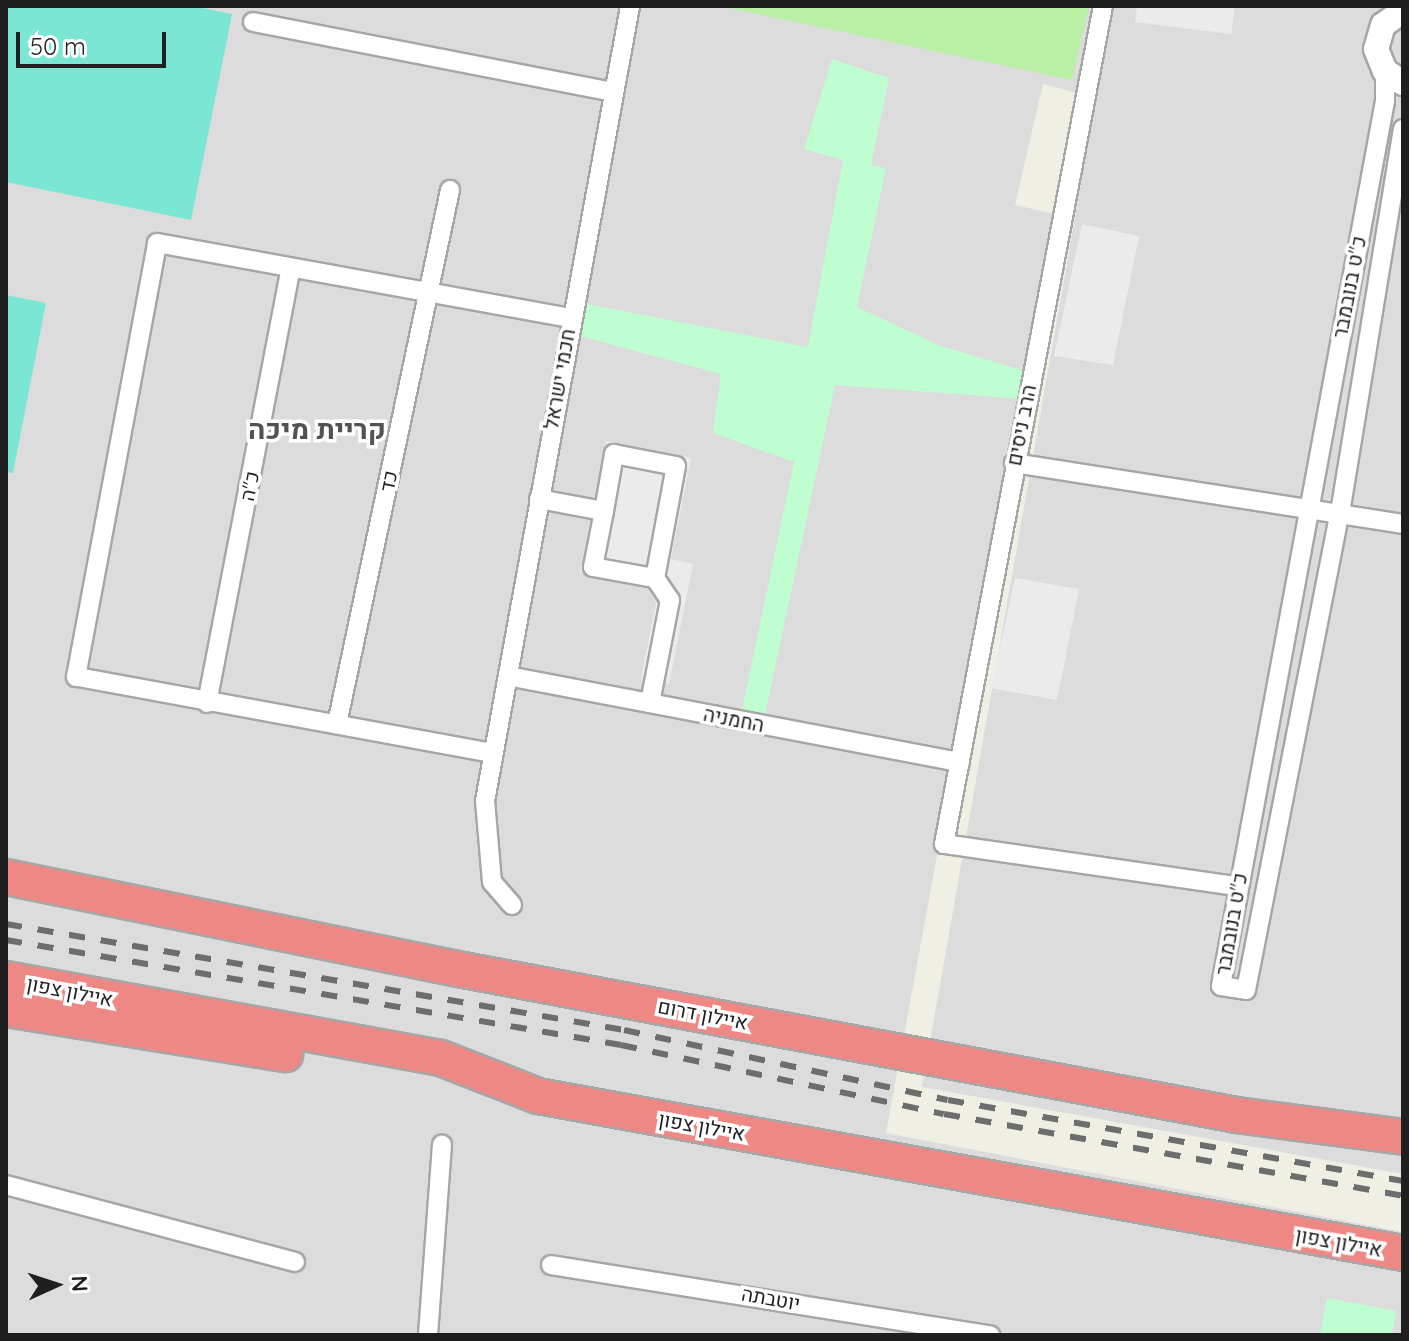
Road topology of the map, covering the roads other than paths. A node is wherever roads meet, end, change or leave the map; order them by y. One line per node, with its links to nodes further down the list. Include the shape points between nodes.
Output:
1 (630, 6): 6 (street, חכמי ישראל)
2 (1103, 6): 12 (street, הרב ניסים)
3 (1401, 10): 5 (street, via 1377,36 1377,58)
4 (253, 22): 6 (street)
5 (1394, 77): 14 (street, כ"ט בנובמבר, via 1385,101)
6 (613, 92): 11 (street, חכמי ישראל)
7 (1403, 129): 16 (street, כ"ט בנובמבר)
8 (450, 190): 10 (street, כד)
9 (291, 268): 10 (street); 20 (street, כ"ה); 20 (street, via 157,243 76,677)
10 (427, 294): 11 (street); 22 (street, כד)
11 (570, 318): 13 (street, חכמי ישראל)
12 (1014, 463): 14 (street); 24 (street, הרב ניסים)
13 (539, 499): 15 (street); 19 (street, חכמי ישראל)
14 (1307, 506): 16 (street); 27 (street, כ"ט בנובמבר)
15 (604, 511): 18 (street, via 593,567); 18 (street, via 614,454 676,466)
16 (1340, 513): 17 (street); 27 (street, כ"ט בנובמבר, via 1246,990 1221,986)
17 (1403, 524)
18 (655, 578): 21 (street, via 670,600)
19 (508, 676): 21 (street, החמניה); 23 (street, חכמי ישראל)
20 (207, 703): 22 (street)
21 (650, 703): 24 (street, החמניה)
22 (337, 724): 23 (street)
23 (492, 753): 28 (street, חכמי ישראל, via 485,801 487,853 492,882)
24 (960, 762): 27 (street, הרב ניסים, via 944,844)
25 (6, 865): 29 (highway)
26 (6, 877): 29 (highway, איילון דרום)
27 (1236, 886)
28 (512, 905)
29 (265, 930): 33 (highway, איילון דרום, via 1237,1115)
30 (6, 979): 32 (highway, איילון צפון, via 441,1058)
31 (6, 1009): 32 (highway)
32 (538, 1096): 36 (highway, איילון צפון)
33 (1403, 1137)
34 (442, 1145): 40 (street)
35 (6, 1185): 37 (street)
36 (1403, 1253)
37 (295, 1262)
38 (551, 1265): 39 (street, יוטבתה)
39 (920, 1330): 41 (street, יוטבתה)
40 (428, 1335)
41 (990, 1335)

